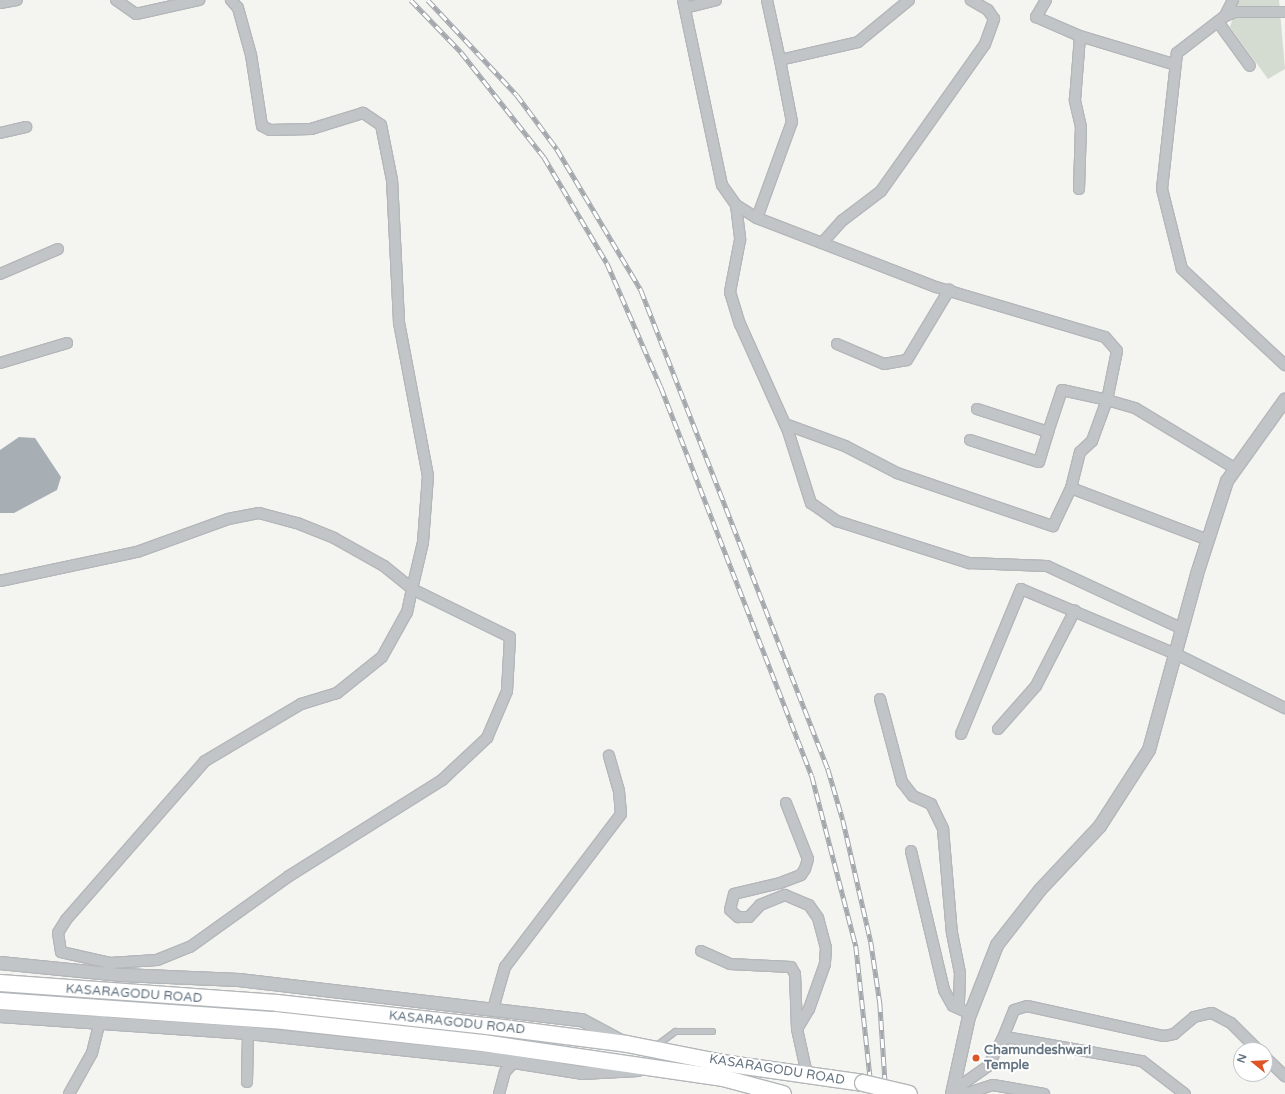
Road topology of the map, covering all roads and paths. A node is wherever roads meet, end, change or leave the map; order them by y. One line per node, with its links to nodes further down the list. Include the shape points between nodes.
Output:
1 (17, 0): 11 (street)
2 (116, 0): 3 (street, via 136,14)
3 (199, 0)
4 (231, 0): 42 (street, via 238,8 251,55 262,126 270,130 311,129 363,113 381,125 392,180 401,298 399,322 428,476 423,542)
5 (716, 0): 12 (street)
6 (767, 0): 16 (street)
7 (908, 0): 16 (street, via 858,42)
8 (972, 0): 24 (street, via 988,10 994,19 985,44 881,191 843,220)
9 (1046, 0): 15 (street, via 1036,17)
10 (1233, 0): 14 (street)
11 (0, 3)
12 (684, 4): 22 (street, via 722,185)
13 (1285, 12): 14 (street, via 1235,12)
14 (1222, 19): 17 (street, via 1177,53); 18 (street)
15 (1080, 36): 17 (street); 21 (street, via 1075,100 1081,127)
16 (780, 60): 23 (street, via 792,122)
17 (1176, 65): 31 (street, via 1162,190 1182,270)
18 (1250, 66)
19 (26, 127): 20 (street)
20 (0, 133)
21 (1078, 189)
22 (736, 205): 23 (street); 35 (street, via 740,240 730,292 740,324)
23 (757, 218): 24 (street)
24 (822, 243): 27 (street)
25 (58, 249): 26 (street)
26 (0, 274)
27 (949, 290): 29 (street, via 907,360 884,364); 32 (street, via 1104,337 1116,350)
28 (67, 343): 30 (street)
29 (837, 344)
30 (0, 363)
31 (1285, 365)
32 (1106, 400): 36 (street, via 1062,390); 38 (street, via 1135,408); 39 (street, via 1092,441 1080,452)
33 (1285, 400): 38 (street)
34 (977, 409): 36 (street)
35 (785, 424): 39 (street, via 845,446 897,473 1053,526); 44 (street, via 811,503 837,521 969,563 1047,566)
36 (1048, 432): 37 (street, via 1039,462)
37 (970, 440)
38 (1236, 469): 40 (street, via 1227,481)
39 (1071, 488): 40 (street)
40 (1208, 540): 44 (street)
41 (0, 581): 42 (street, via 137,552 228,519 259,514 297,523 334,538 384,566)
42 (412, 589): 55 (street, via 407,612 382,657 337,694 301,704 205,761 66,920 58,933 61,952); 55 (street, via 510,637 507,691 487,738 442,780 289,876 190,947 157,960)
43 (1075, 610): 45 (street); 48 (street, via 1036,686); 49 (street, via 1021,589)
44 (1183, 628): 45 (street)
45 (1176, 654): 47 (street); 62 (street, via 1149,750 1100,826 1040,890 997,945)
46 (880, 699): 58 (street, via 902,782 913,796 931,804 944,829 952,932 960,973)
47 (1285, 708)
48 (998, 729)
49 (961, 734)
50 (609, 755): 59 (street, via 619,792 621,814 505,967)
51 (786, 803): 63 (street, via 808,859 805,869 801,875 787,880 734,894 730,910 738,917 749,916 760,905 785,895 809,905 818,918 826,948 825,964 809,1010)
52 (912, 851): 58 (street, via 944,990 953,1006)
53 (701, 951): 63 (street, via 730,964 791,967 795,974)
54 (0, 963): 55 (street)
55 (109, 968): 59 (street)
56 (0, 983): 68 (highway, KASARAGODU ROAD, via 277,1003)
57 (0, 1001): 60 (highway, KASARAGODU ROAD)
58 (959, 1008): 62 (street)
59 (493, 1009): 68 (street, via 582,1020)
60 (101, 1015): 61 (street); 65 (street); 73 (highway, KASARAGODU ROAD, via 274,1020 564,1053); 81 (street, via 92,1053)
61 (0, 1016)
62 (969, 1017): 84 (street)
63 (797, 1029): 76 (street)
64 (712, 1031): 69 (lane, via 675,1032)
65 (248, 1033): 70 (street); 78 (street)
66 (1002, 1040): 67 (street, via 1014,1010 1027,1006 1164,1036 1174,1034 1194,1017 1212,1013 1231,1023); 74 (street); 88 (street, via 1011,1038 1142,1061)
67 (1250, 1042)
68 (627, 1044): 69 (highway, KASARAGODU ROAD)
69 (653, 1048): 76 (highway, KASARAGODU ROAD, via 723,1063)
70 (496, 1059): 71 (street); 75 (street)
71 (515, 1061): 73 (street, via 582,1073 635,1071); 75 (street)
72 (1273, 1065): 77 (street)
73 (649, 1066): 80 (highway, KASARAGODU ROAD, via 723,1078)
74 (984, 1069): 79 (street); 85 (street, via 964,1083)
75 (505, 1072): 82 (street)
76 (807, 1074): 83 (highway, KASARAGODU ROAD, bridge)
77 (1285, 1076)
78 (247, 1082)
79 (993, 1085): 86 (street); 87 (street)
80 (776, 1093)
81 (69, 1094)
82 (499, 1094)
83 (909, 1094)
84 (952, 1094)
85 (957, 1094)
86 (965, 1094)
87 (1044, 1094)
88 (1184, 1094)

